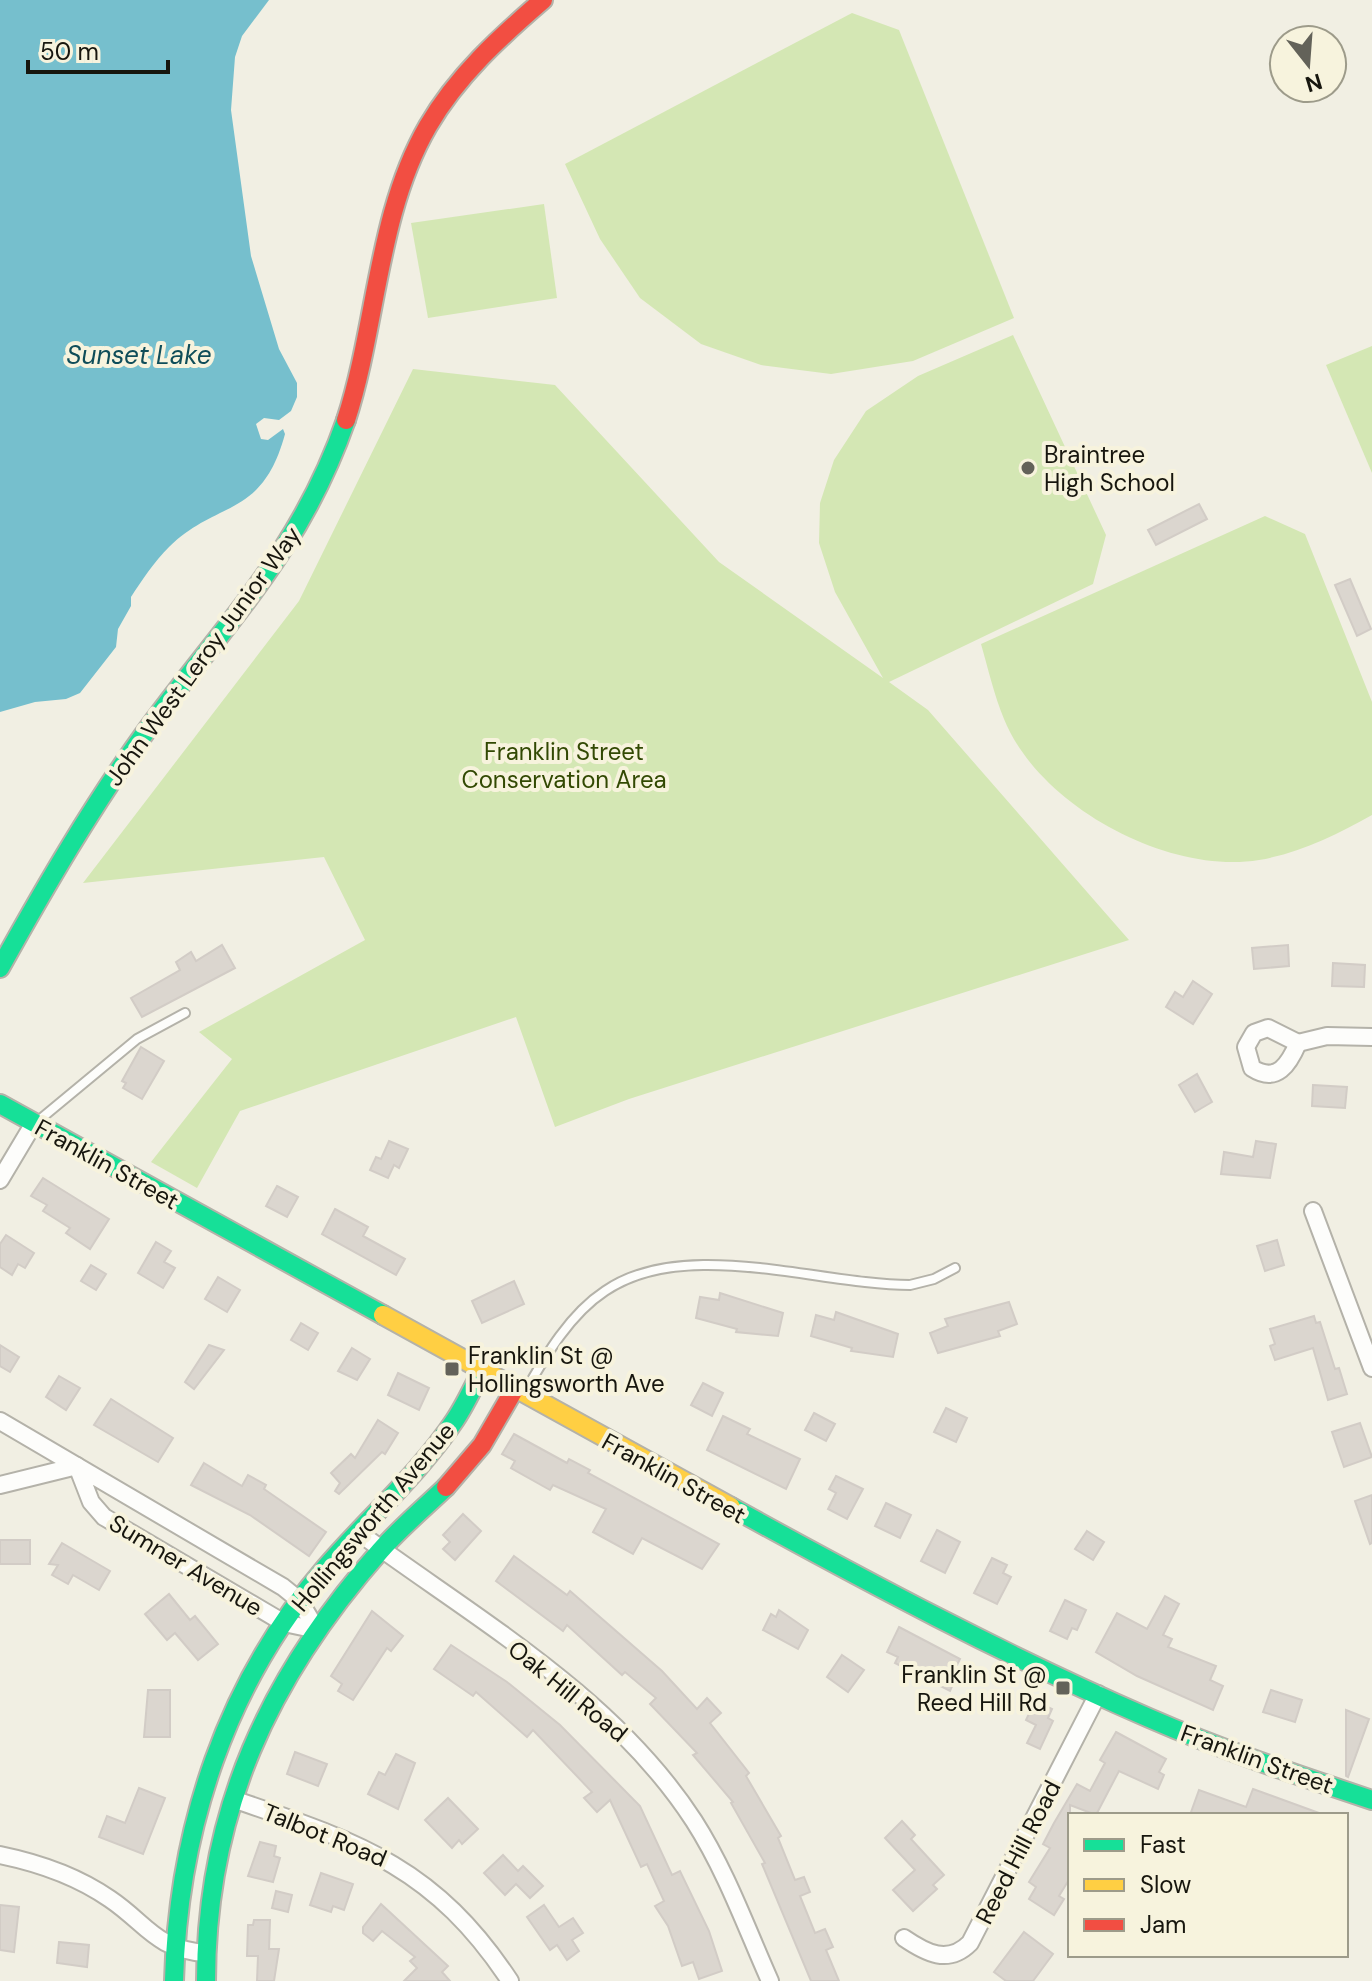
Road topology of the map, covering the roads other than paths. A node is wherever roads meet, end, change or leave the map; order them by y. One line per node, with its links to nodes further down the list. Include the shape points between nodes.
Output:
1 (543, 0): 2 (street, John West Leroy Junior Way, via 473,63 415,151 349,413 300,525 263,582 117,771)
2 (0, 968)
3 (185, 1013): 7 (lane, via 137,1039)
4 (1372, 1037): 5 (street, via 1327,1036)
5 (1298, 1043)
6 (0, 1104): 7 (street, Franklin Street)
7 (34, 1123): 8 (street); 12 (street, Franklin Street)
8 (0, 1180)
9 (1313, 1211): 11 (street)
10 (955, 1268): 13 (lane, via 910,1285 736,1267 639,1275 604,1291 583,1310)
11 (1372, 1368)
12 (481, 1372): 13 (street, Franklin Street); 17 (street, Hollingsworth Avenue, via 443,1437)
13 (519, 1393): 18 (street, Hollingsworth Avenue, via 470,1461); 22 (street, Franklin Street, via 874,1586)
14 (0, 1421): 15 (street, Sumner Avenue)
15 (77, 1466): 16 (street); 19 (street, Sumner Avenue); 20 (street, Sumner Avenue, via 91,1502 104,1517)
16 (0, 1485)
17 (358, 1532): 18 (street, Oak Hill Road); 19 (street, Hollingsworth Avenue)
18 (382, 1549): 21 (street, Hollingsworth Avenue); 34 (street, Oak Hill Road, via 560,1679 637,1748 705,1839)
19 (299, 1600): 20 (street, Hollingsworth Avenue); 21 (street, Sumner Avenue)
20 (284, 1623): 21 (street, Sumner Avenue); 25 (street, Hollingsworth Avenue, via 237,1702)
21 (317, 1630): 23 (street, Hollingsworth Avenue, via 268,1713)
22 (1098, 1694): 24 (street, Franklin Street, via 1239,1754); 28 (street, Reed Hill Road, via 970,1943 958,1953 940,1956)
23 (233, 1799): 26 (street, Hollingsworth Avenue); 33 (street, Talbot Road, via 334,1834 404,1869 454,1910)
24 (1372, 1800)
25 (196, 1814): 26 (street); 29 (street, Hollingsworth Avenue, via 179,1884)
26 (226, 1822): 30 (street, Hollingsworth Avenue)
27 (0, 1855): 29 (street, via 52,1869 97,1891)
28 (904, 1938)
29 (173, 1948): 30 (street); 31 (street, Hollingsworth Avenue)
30 (205, 1953): 32 (street, Hollingsworth Avenue)
31 (174, 1981)
32 (206, 1981)
33 (510, 1981)
34 (770, 1981)

